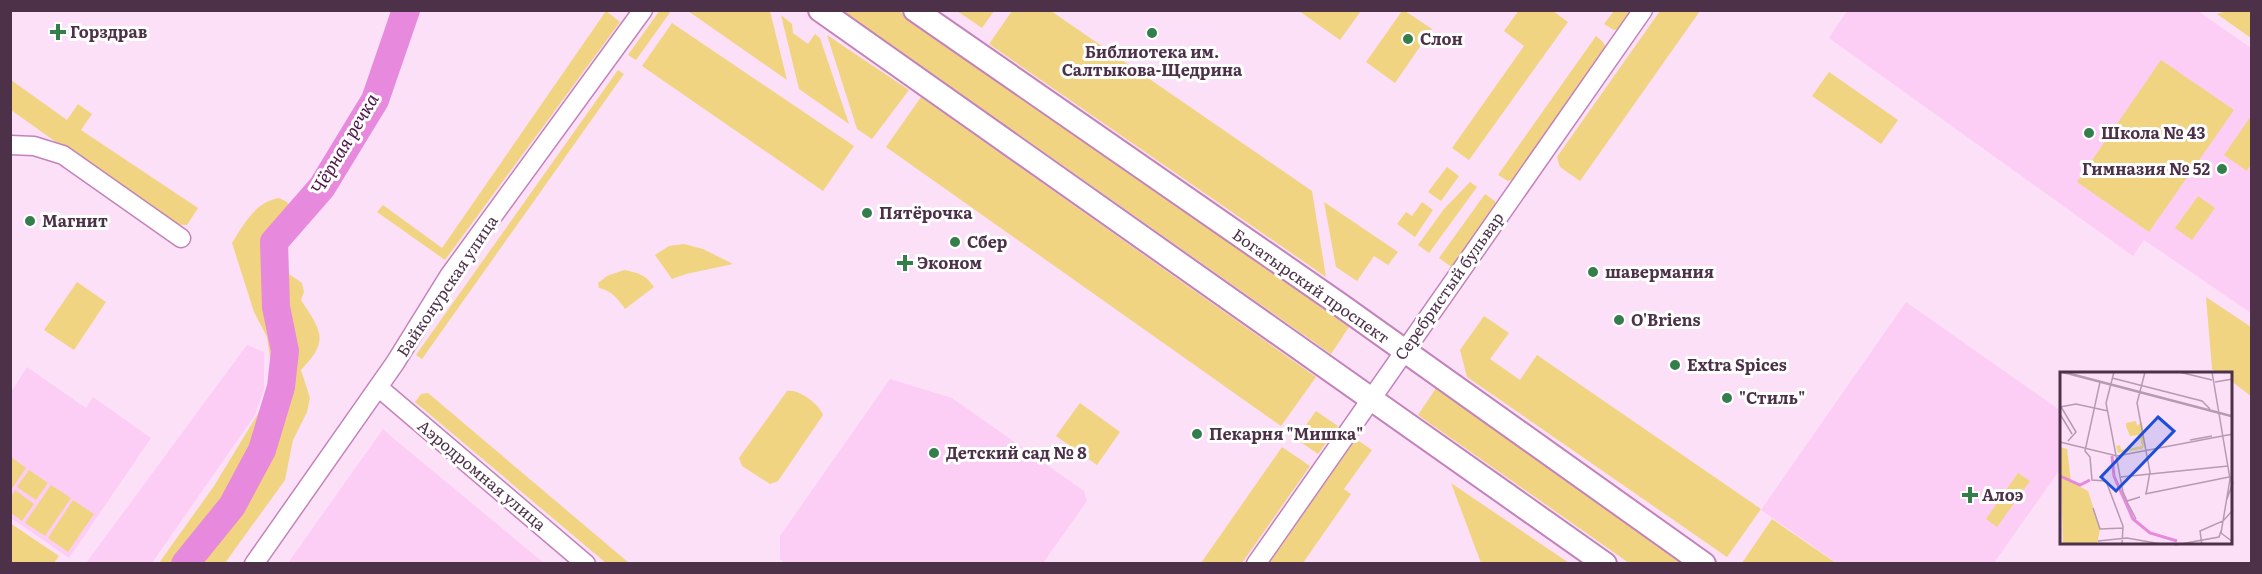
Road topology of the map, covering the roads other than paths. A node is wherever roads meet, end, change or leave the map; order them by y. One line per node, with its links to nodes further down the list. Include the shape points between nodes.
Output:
1 (643, 10): 8 (street, Байконурская улица, via 449,276)
2 (820, 10): 9 (main road)
3 (915, 10): 7 (main road, Богатырский проспект)
4 (1643, 10): 7 (street, Серебристый бульвар)
5 (10, 145): 6 (street, via 34,146 63,155)
6 (181, 238)
7 (1403, 351): 9 (street, Серебристый бульвар); 14 (main road, Богатырский проспект)
8 (378, 387): 10 (street, Байконурская улица); 11 (street, Аэродромная улица)
9 (1370, 399): 12 (street, Серебристый бульвар); 13 (main road)
10 (254, 564)
11 (586, 564)
12 (1256, 564)
13 (1605, 564)
14 (1704, 564)

